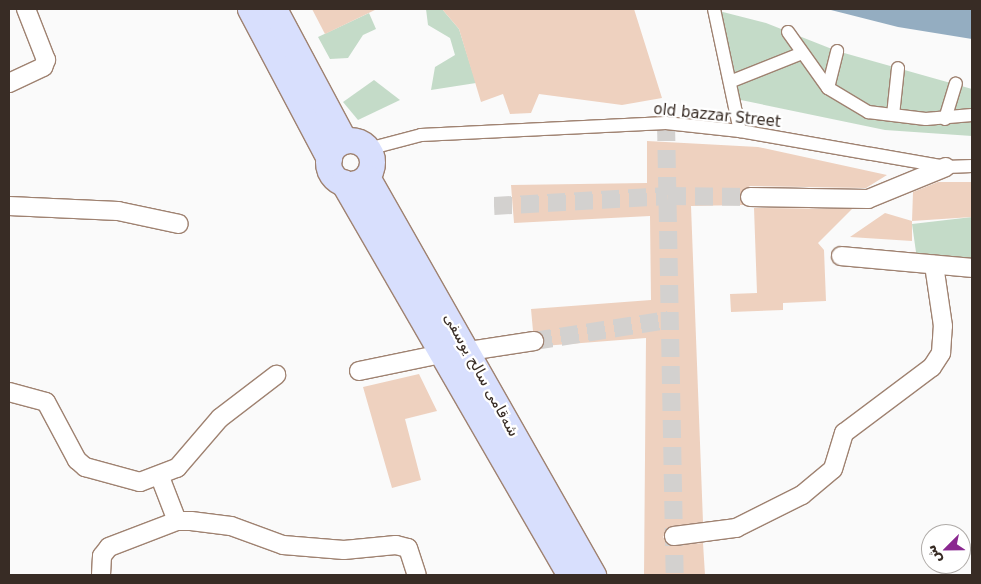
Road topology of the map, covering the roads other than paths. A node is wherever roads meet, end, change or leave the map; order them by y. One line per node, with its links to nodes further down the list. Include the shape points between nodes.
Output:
1 (26, 9): 10 (street, via 46,60 43,67)
2 (250, 9): 17 (main road)
3 (274, 9): 17 (main road)
4 (714, 9): 9 (street)
5 (788, 32): 7 (street)
6 (837, 51): 12 (street)
7 (800, 54): 9 (street); 12 (street)
8 (898, 68): 13 (street)
9 (732, 81): 16 (street)
10 (9, 83)
11 (956, 84): 15 (street)
12 (828, 88): 13 (street, via 868,112)
13 (893, 115): 15 (street)
14 (972, 115): 15 (street)
15 (945, 119)
16 (740, 131): 18 (street, old bazzar Street, via 666,124 431,134 394,139); 20 (street, old bazzar Street)
17 (336, 149): 18 (main road, via 358,140); 22 (main road, via 333,175)
18 (368, 149): 21 (main road, via 373,160)
19 (972, 166): 20 (street, old bazzar Street)
20 (946, 167): 23 (street, via 868,200)
21 (367, 176): 22 (main road, via 353,184); 30 (main road, شەقامی سالح یوسفی)
22 (343, 182): 31 (main road, شەقامی سالح یوسفی)
23 (750, 197)
24 (9, 206): 25 (street, via 118,211)
25 (179, 224)
26 (841, 256): 27 (street)
27 (934, 265): 28 (street); 37 (street, via 943,326 941,353 932,368 844,433 833,469 802,495 736,528)
28 (972, 268)
29 (534, 341): 30 (street)
30 (469, 351): 41 (main road, شەقامی سالح یوسفی)
31 (441, 354): 32 (street); 40 (main road, شەقامی سالح یوسفی)
32 (359, 371)
33 (276, 375): 35 (street, via 220,418 192,454)
34 (9, 392): 35 (street, via 46,402 77,460 85,467 126,481)
35 (160, 477): 36 (street)
36 (177, 521): 38 (street, via 109,547 102,556); 39 (street, via 231,526 283,545 344,550 396,545 408,548)
37 (674, 536)
38 (101, 575)
39 (417, 575)
40 (570, 575)
41 (593, 575)

